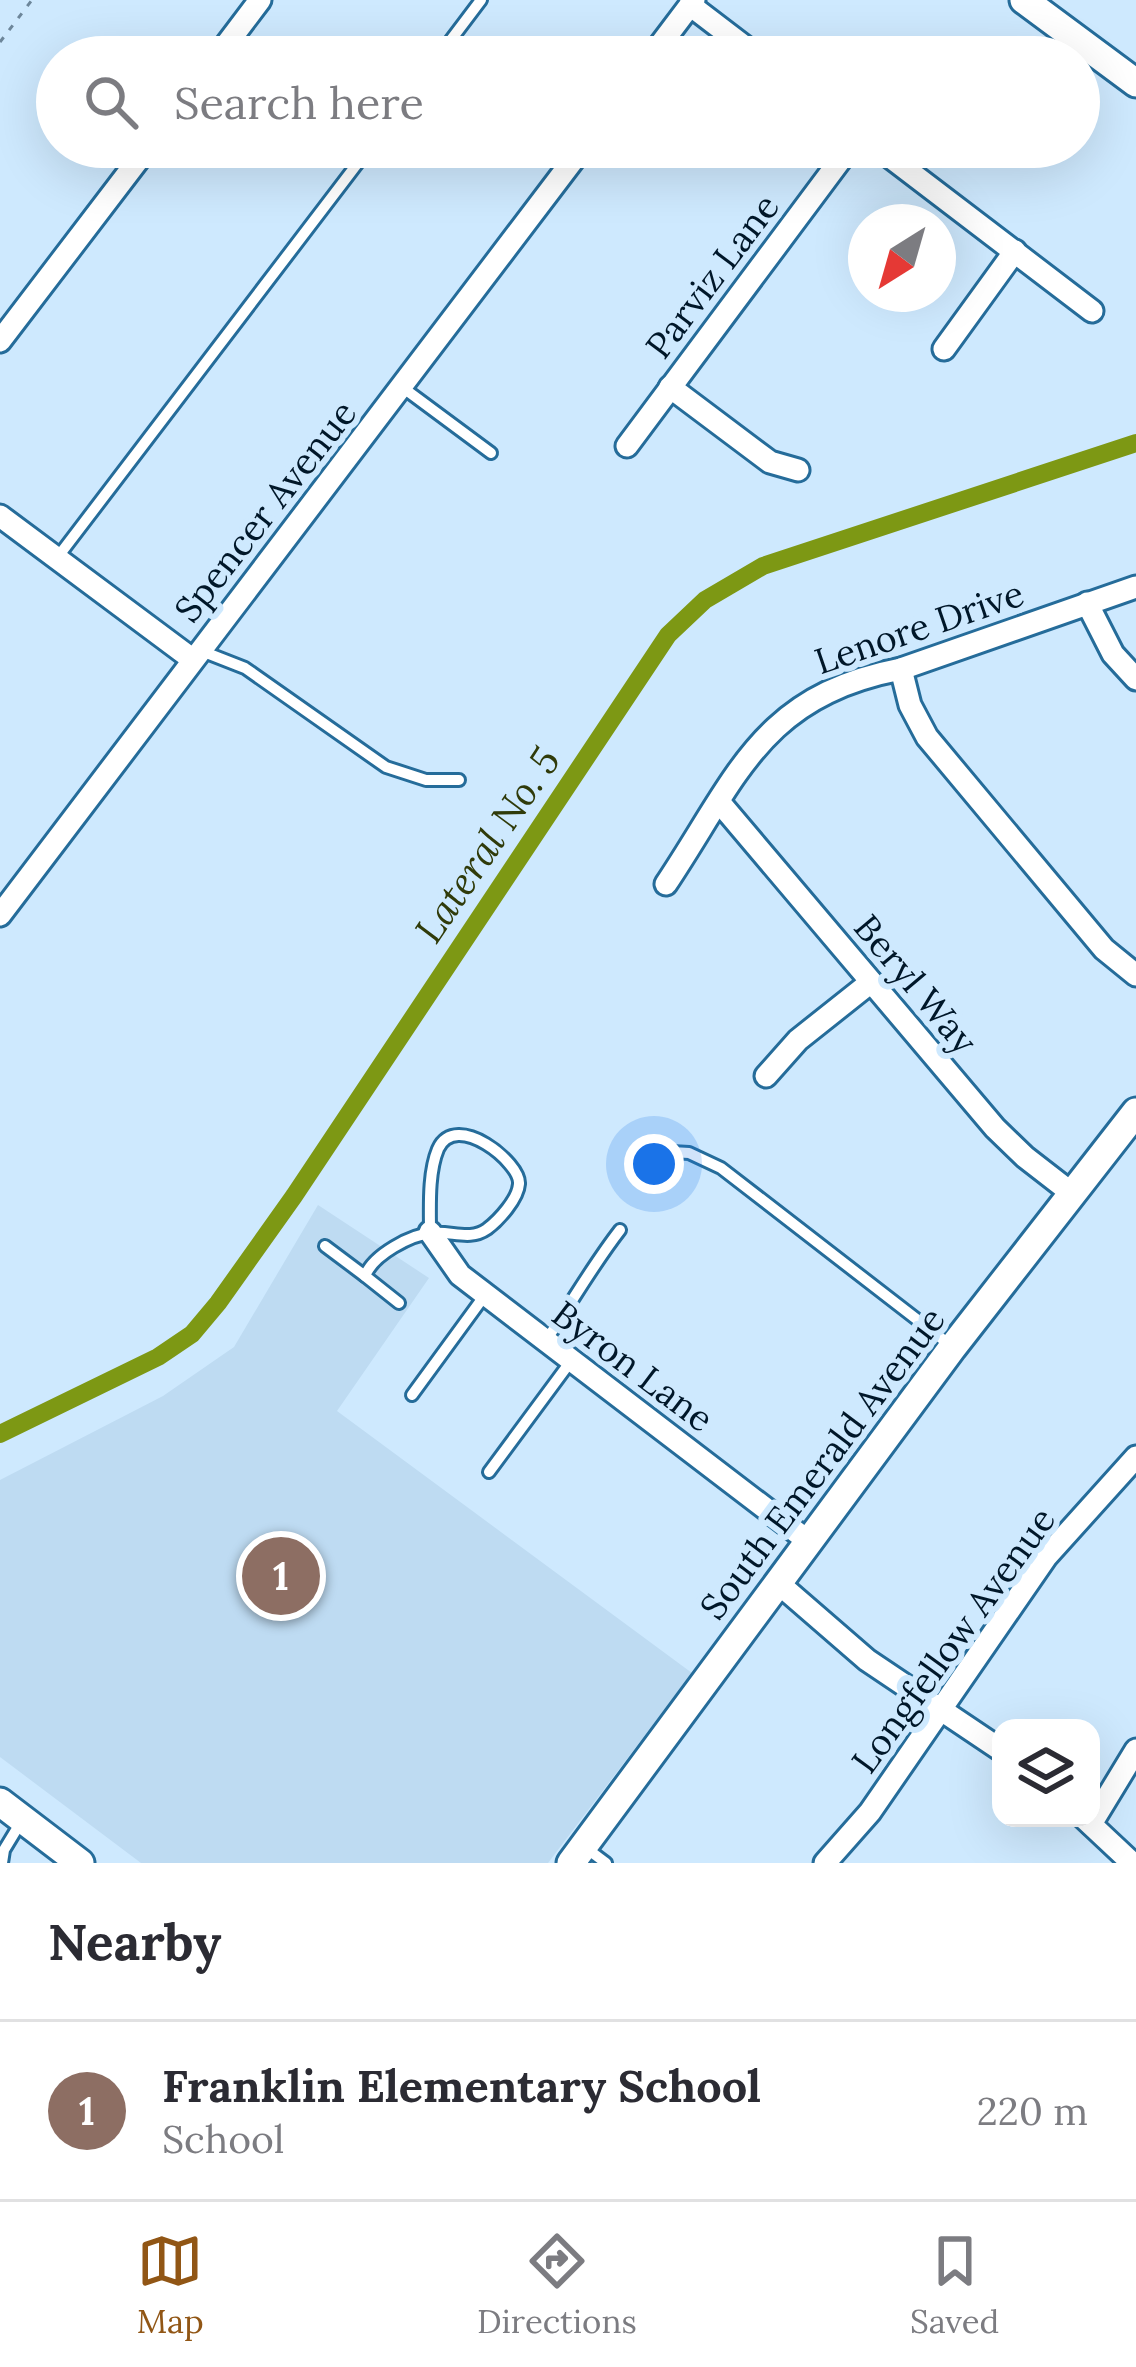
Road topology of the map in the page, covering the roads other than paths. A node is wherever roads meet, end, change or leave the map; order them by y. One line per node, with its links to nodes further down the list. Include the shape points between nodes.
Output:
1 (260, 0): 5 (street)
2 (482, 0): 6 (lane)
3 (692, 3): 7 (street); 8 (street)
4 (1040, 5): 9 (street)
5 (233, 36)
6 (454, 36)
7 (667, 36)
8 (732, 36)
9 (1078, 36)
10 (1100, 54): 11 (street)
11 (1136, 83)
12 (132, 168): 19 (street)
13 (354, 168): 27 (lane)
14 (567, 168): 21 (street, Spencer Avenue)
15 (834, 168): 22 (street, Parviz Lane)
16 (905, 168): 17 (street)
17 (1015, 251): 18 (street); 20 (street)
18 (1092, 311)
19 (0, 341)
20 (944, 349)
21 (402, 387): 24 (lane); 30 (street, Spencer Avenue)
22 (670, 387): 23 (street, Parviz Lane); 25 (street, via 770,462)
23 (627, 446)
24 (491, 453)
25 (798, 470)
26 (0, 516): 27 (street)
27 (57, 558): 30 (street)
28 (1136, 586): 29 (street, Lenore Drive)
29 (1087, 603): 31 (street, Lenore Drive); 32 (street)
30 (196, 655): 33 (lane, via 245,668 386,767); 36 (street, Spencer Avenue)
31 (902, 669): 34 (street, Lenore Drive, via 806,701 759,742); 37 (street, via 910,705 940,754 1104,949)
32 (1136, 680)
33 (459, 780)
34 (720, 803): 35 (street, Lenore Drive); 38 (street, Beryl Way)
35 (667, 884)
36 (0, 915)
37 (1136, 975)
38 (871, 982): 39 (street); 42 (street, Beryl Way, via 995,1129)
39 (766, 1076)
40 (1136, 1112): 42 (street, South Emerald Avenue)
41 (672, 1152): 50 (lane, via 721,1168)
42 (1074, 1195): 50 (street, South Emerald Avenue)
43 (620, 1230): 49 (lane)
44 (430, 1232): 44 (lane, via 465,1235 492,1225 517,1192 516,1169 468,1134 446,1138 433,1172); 46 (lane, via 377,1256); 47 (street, Byron Lane)
45 (325, 1246): 46 (lane)
46 (365, 1276): 48 (lane)
47 (485, 1295): 49 (street, Byron Lane); 52 (lane)
48 (398, 1303)
49 (545, 1342): 51 (street, Byron Lane)
50 (952, 1348): 55 (street, South Emerald Avenue)
51 (572, 1361): 54 (lane); 55 (street, Byron Lane)
52 (412, 1395)
53 (1136, 1457): 57 (street, Longfellow Avenue, via 1046,1557)
54 (489, 1472)
55 (808, 1541): 56 (street, South Emerald Avenue)
56 (777, 1582): 57 (street, via 867,1660); 63 (street, South Emerald Avenue)
57 (940, 1707): 58 (street); 66 (street, Longfellow Avenue)
58 (992, 1744)
59 (1136, 1750): 60 (street)
60 (1100, 1803)
61 (9, 1814): 64 (lane); 65 (street)
62 (1094, 1827): 67 (street)
63 (587, 1857)
64 (2, 1863)
65 (80, 1863)
66 (825, 1863)
67 (1132, 1863)

